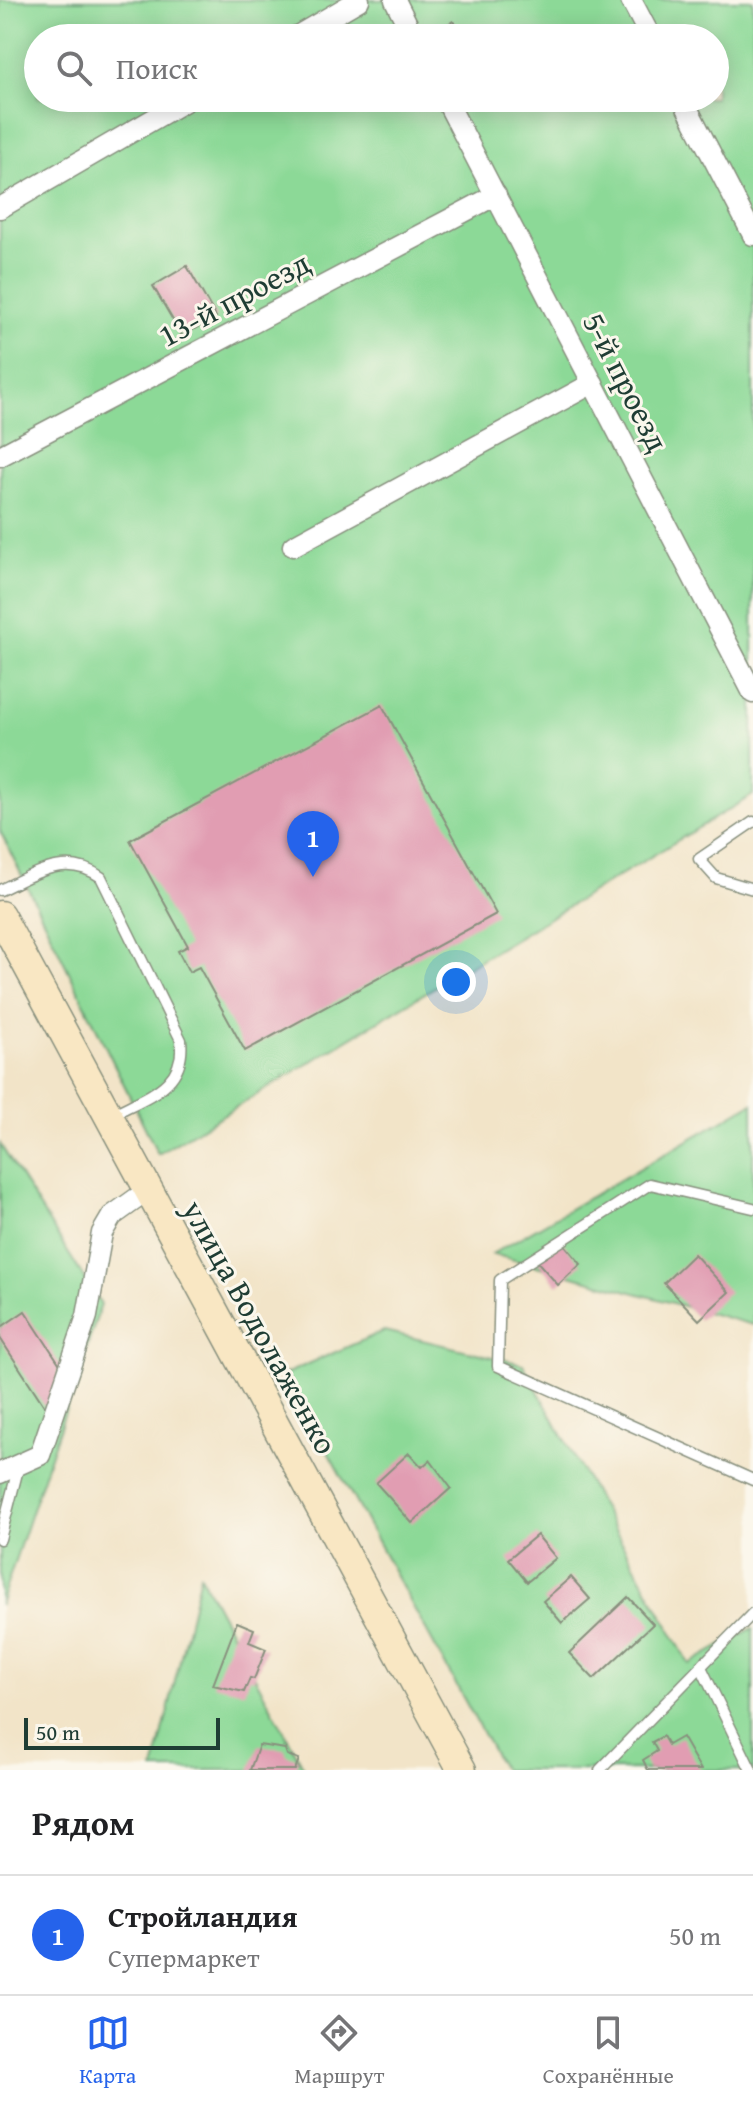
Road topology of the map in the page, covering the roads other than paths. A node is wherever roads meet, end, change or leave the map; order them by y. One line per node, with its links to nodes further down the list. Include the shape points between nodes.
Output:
1 (359, 0): 4 (street)
2 (395, 0): 5 (street)
3 (631, 0): 6 (street)
4 (318, 24)
5 (407, 24)
6 (644, 24)
7 (166, 112): 11 (street)
8 (452, 112): 10 (street, 5-й проезд)
9 (689, 112): 12 (street)
10 (496, 195): 13 (street, 5-й проезд); 14 (street, 13-й проезд)
11 (0, 208)
12 (753, 235)
13 (593, 383): 15 (street); 16 (street, 5-й проезд)
14 (0, 456)
15 (293, 546)
16 (753, 693)
17 (753, 822): 18 (lane, via 699,859 716,878)
18 (753, 889)
19 (0, 890): 21 (lane, via 55,864 88,868 101,877 181,1040 183,1056 170,1082)
20 (0, 915): 21 (main road, улица Водолаженко)
21 (109, 1117): 22 (main road, улица Водолаженко)
22 (147, 1191): 24 (street, via 112,1216 102,1233 87,1316 40,1455); 29 (main road, улица Водолаженко)
23 (753, 1208): 25 (lane, via 650,1184 500,1280 498,1366)
24 (9, 1469): 26 (lane)
25 (753, 1480)
26 (0, 1539)
27 (753, 1613): 28 (lane)
28 (701, 1667): 30 (lane); 31 (lane)
29 (462, 1770)
30 (600, 1770)
31 (751, 1770)

